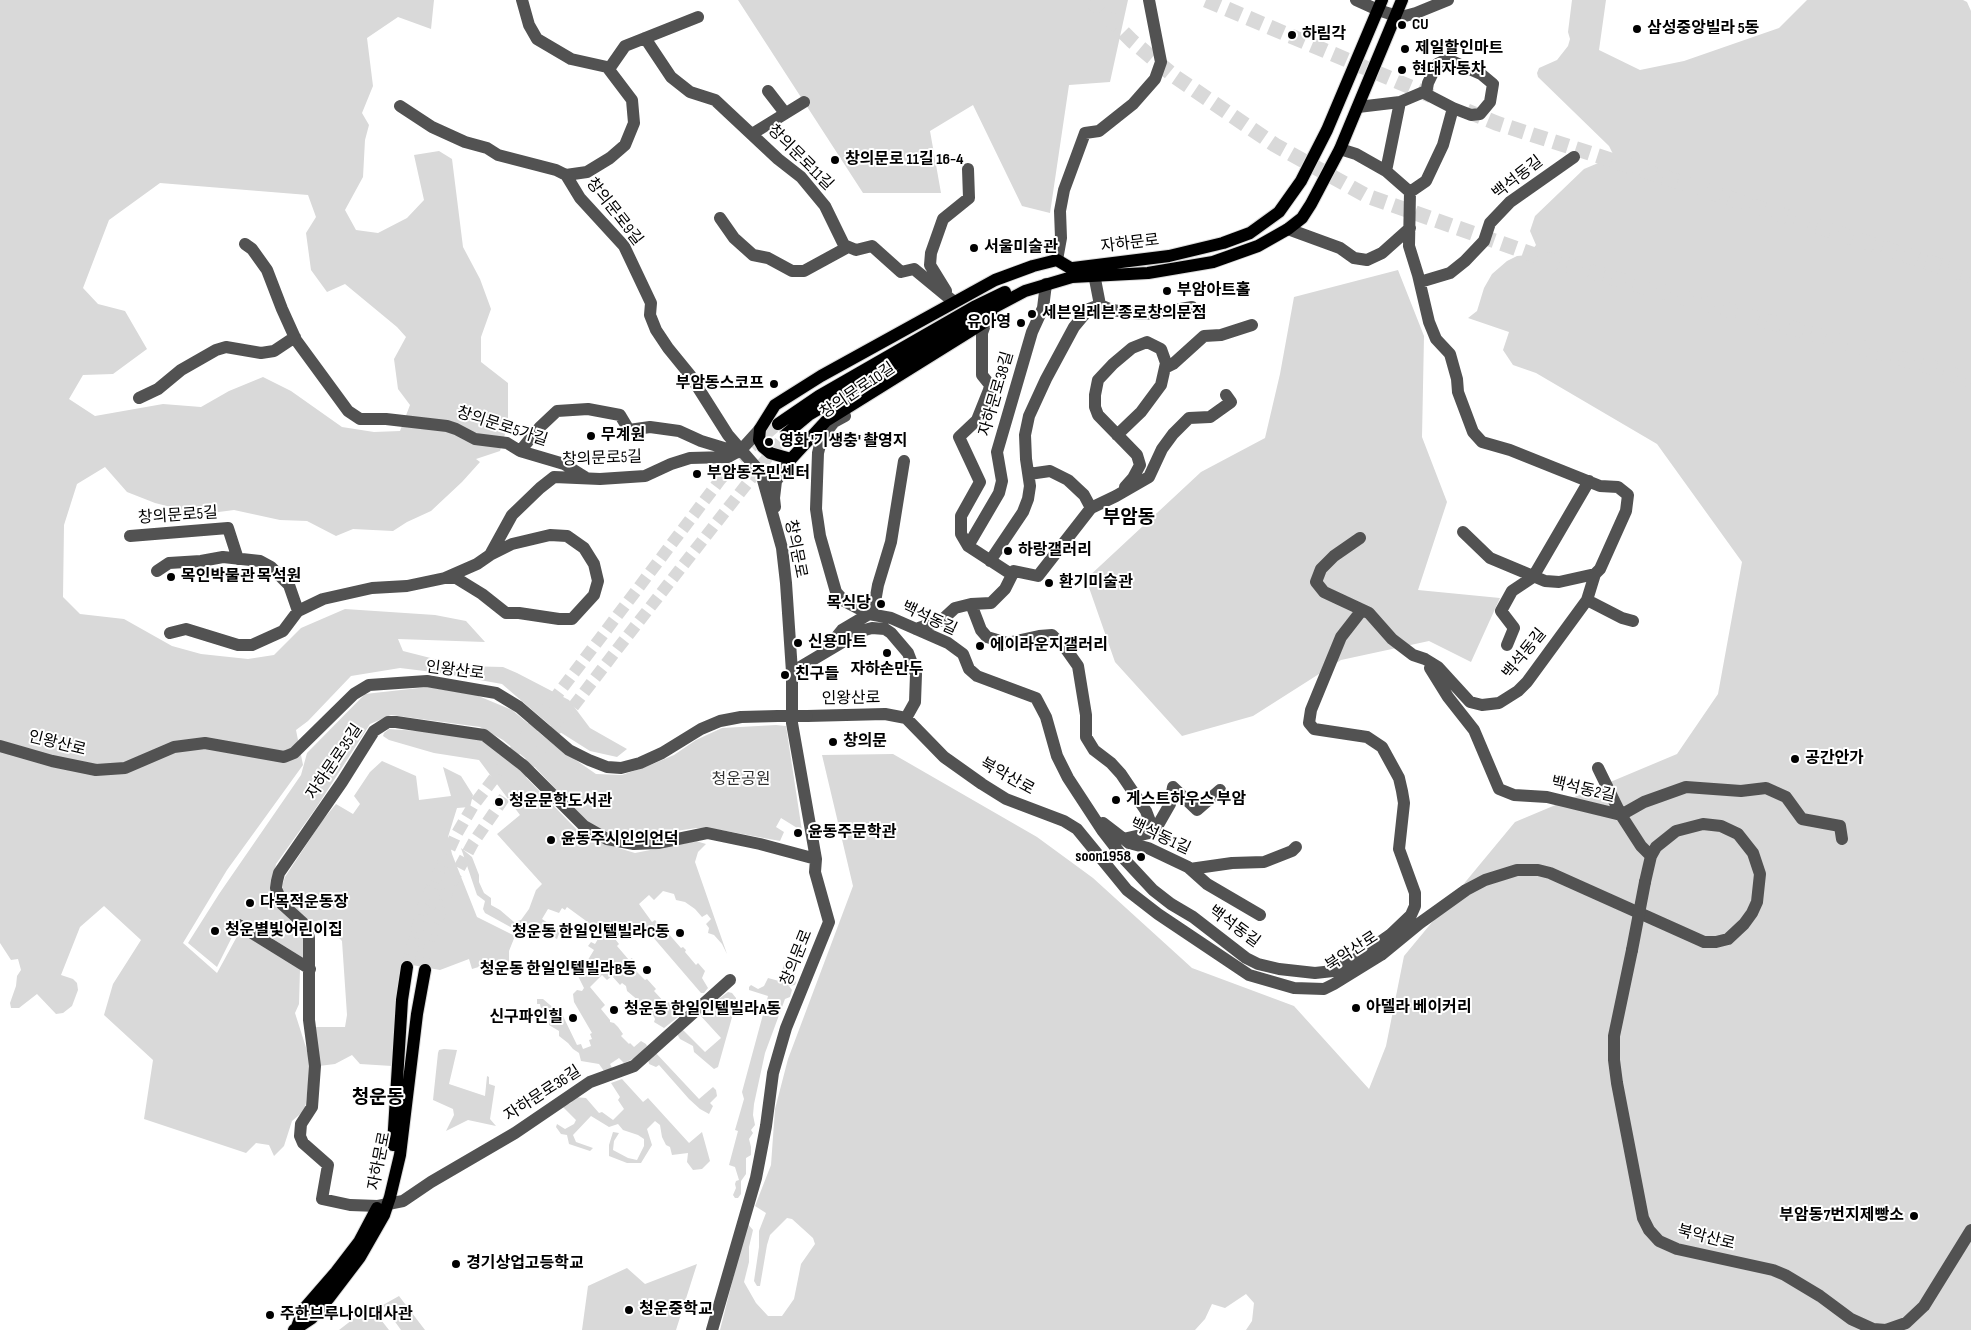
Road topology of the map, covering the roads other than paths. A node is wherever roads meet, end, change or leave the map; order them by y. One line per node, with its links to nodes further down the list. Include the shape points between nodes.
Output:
1 (522, 0): 10 (street, via 537,39 571,58)
2 (1149, 0): 31 (street, via 1161,62 1155,79 1133,104 1099,131 1085,133 1064,190)
3 (1356, 0): 6 (street)
4 (1402, 0): 7 (main road, 자하문로)
5 (1448, 0): 7 (street, via 1416,13)
6 (1380, 5): 7 (street); 32 (main road, 자하문로, via 1328,130 1301,181 1279,212 1250,233 1223,244 1169,256)
7 (1397, 16): 16 (main road, 자하문로)
8 (698, 17): 9 (street)
9 (645, 38): 10 (street, via 625,46); 19 (street, 창의문로11길, via 671,77 690,92 715,100)
10 (609, 69): 24 (street, via 632,100 634,123 625,145 610,158 587,172)
11 (768, 91): 18 (street)
12 (1426, 91): 14 (street); 17 (street, via 1426,94); 17 (street, via 1437,64 1447,59 1482,74 1494,84 1490,102 1480,114 1471,115)
13 (804, 102): 18 (street)
14 (1400, 102): 16 (street); 23 (street)
15 (400, 106): 24 (street, 창의문로9길, via 432,127 487,148 498,156)
16 (1358, 106): 20 (main road, 자하문로)
17 (1453, 108): 25 (street, via 1443,146 1426,181)
18 (785, 114): 19 (street)
19 (752, 134): 30 (street, 창의문로11길, via 801,177 825,206 844,245)
20 (1340, 149): 23 (street); 28 (main road, 자하문로, via 1302,218)
21 (1574, 157): 34 (street, 백석동길, via 1510,202 1490,223 1484,241 1465,261 1450,273)
22 (968, 169): 37 (street, via 969,198 943,219 931,253 930,265)
23 (1386, 171): 25 (street)
24 (566, 175): 50 (street, 창의문로9길, via 580,198 624,246 651,303 650,315 656,330 690,375 728,435)
25 (1410, 192): 27 (street, 백석동길)
26 (720, 218): 30 (street, via 734,238 753,255 768,258 792,271 804,271)
27 (1410, 228): 28 (street, via 1382,252 1367,260 1354,258 1340,248); 34 (street, 백석동길, via 1409,246)
28 (1288, 229): 33 (main road, 자하문로, via 1258,246 1213,262 1148,272)
29 (245, 244): 42 (street, 창의문로5가길, via 268,270)
30 (848, 247): 37 (street, via 856,250 872,246 901,272 914,269)
31 (1058, 260): 32 (main road); 37 (main road, via 995,280)
32 (1072, 268): 46 (main road, 자하문로, via 1033,280 974,307 819,396)
33 (1094, 274): 35 (main road, 자하문로); 38 (street)
34 (1420, 282): 56 (street, 백석동길, via 1429,322 1436,339 1450,354 1458,392 1473,432 1482,442)
35 (1046, 284): 36 (main road, 자하문로); 63 (street, 자하문로38길, via 1043,308 1032,332 997,452 1002,481 999,494)
36 (1025, 291): 40 (main road, via 1016,304); 48 (main road, 자하문로, via 810,414)
37 (952, 300): 47 (main road, via 787,396 775,405)
38 (1100, 305): 39 (street, via 1140,314); 54 (street, via 1089,309 1074,327 1029,416 1024,434)
39 (1192, 308)
40 (981, 324): 52 (main road, via 826,421); 63 (street, via 982,375 990,385 977,420 959,437 980,482 961,516 961,534); 76 (street, 창의문로10길, via 958,344 834,422 822,437 818,454 816,509 820,536 836,592 844,601)
41 (1252, 325): 43 (street, via 1222,335 1204,336)
42 (295, 337): 45 (street, via 274,352 226,347 216,350); 51 (street, 창의문로5가길, via 348,411 360,418 447,426 475,439 507,443)
43 (1164, 368): 49 (street, via 1161,385 1154,396); 49 (street, via 1166,363 1161,349 1147,342 1132,348 1098,380 1095,407 1098,415)
44 (1226, 395): 57 (street, via 1231,402 1210,417 1189,418 1162,449 1149,477)
45 (139, 398)
46 (778, 424)
47 (760, 429): 50 (street); 52 (main road, via 759,440 763,447 770,453)
48 (786, 434)
49 (1117, 435): 57 (street, via 1137,455 1140,465)
50 (742, 450): 51 (street, via 724,448 679,431 650,427 629,430 620,415 588,409 557,411); 55 (street, 창의문로5길, via 728,456 690,458 646,476); 59 (street, 창의문로, via 761,473)
51 (520, 452): 55 (street, 창의문로5가길, via 564,464)
52 (791, 459): 59 (street, via 776,481)
53 (904, 462): 76 (street, via 891,542)
54 (1029, 474): 58 (street, via 1050,471 1068,480 1084,495); 66 (street, via 1028,499 1023,512)
55 (585, 477): 64 (street, 창의문로5길, via 554,477 540,488 512,515)
56 (1589, 481): 69 (street, 백석동길, via 1618,488 1628,495 1626,511); 70 (street, 백석동길)
57 (1116, 496): 58 (street)
58 (1091, 508): 68 (street, via 1038,576 1014,571)
59 (772, 516): 83 (street, 창의문로, via 782,548)
60 (1464, 532): 70 (street, via 1490,558)
61 (130, 536): 65 (street, 창의문로5길, via 228,528)
62 (1360, 538): 74 (street, 백석동길, via 1334,556 1321,569 1316,582 1324,592)
63 (968, 546): 66 (street)
64 (490, 555): 71 (street); 71 (street, via 512,544 550,535 567,536 584,548 594,564 598,581 594,595 572,619 506,613 456,578)
65 (238, 559): 67 (street, via 223,557 169,563); 75 (street, via 271,567 289,585)
66 (990, 561): 68 (street)
67 (157, 571)
68 (1011, 574): 73 (street, via 1005,589 991,603)
69 (1595, 574): 70 (street, via 1559,582); 72 (street, 백석동길)
70 (1533, 577): 80 (street, 백석동길, via 1512,591 1501,611 1514,628)
71 (445, 578): 75 (street, via 344,594 323,599)
72 (1587, 600): 77 (street, via 1622,618); 82 (street, 백석동길, via 1527,682 1499,703 1482,705 1470,702 1438,667)
73 (970, 604): 78 (street, via 955,608 942,620); 90 (street, via 987,637 1007,643 1052,635 1066,649 1078,666 1086,737 1094,750 1121,774 1146,811)
74 (1362, 610): 82 (street, 백석동길, via 1412,655); 88 (street, 백석동길, via 1341,637 1311,710 1309,723 1314,729 1367,737 1382,747 1399,778 1404,803 1399,849 1415,893 1416,906 1390,935 1333,971 1315,973 1258,964 1153,890 1126,861)
75 (298, 611): 79 (street, via 283,631 252,646 238,645 186,629)
76 (869, 614): 78 (street, 백석동길, via 891,618); 81 (street, 백석동길, via 842,630)
77 (1633, 620)
78 (916, 629): 88 (street, 백석동길, via 948,643 963,654 977,676 1036,698 1046,717 1057,756)
79 (170, 633)
80 (1507, 645)
81 (824, 652): 83 (street, 백석동길); 84 (street, 백석동길, via 861,631 872,628 891,633 908,653 916,674 915,702)
82 (1425, 659): 89 (street, 백석동2길, via 1448,697 1474,730 1499,789 1514,795 1548,797)
83 (792, 672): 95 (street, 창의문로, via 792,723)
84 (906, 718): 85 (street, 인왕산로, bridge, via 884,714 741,717 701,729 640,763 621,768 607,767 569,750 519,707 496,693 428,681 368,685 354,694 294,753 284,757 205,743 174,747 125,768 96,770); 94 (street, 북악산로, via 944,757 982,784 1006,799 1077,829 1127,890 1158,914 1249,974 1294,988 1324,989 1334,984 1381,955 1466,890 1517,870 1550,873 1704,942 1728,938 1752,913 1759,889 1757,861 1744,840 1730,830 1703,824 1685,828 1665,838)
85 (0, 746)
86 (1598, 768): 89 (street)
87 (1220, 790): 90 (street, via 1197,810 1173,787 1170,804)
88 (1094, 815): 91 (street, 백석동1길)
89 (1621, 815): 92 (street, 백석동2길, via 1644,802 1686,787 1741,791 1766,788 1786,797 1802,819 1840,826); 94 (street)
90 (1154, 832): 91 (street)
91 (1124, 839): 96 (street, 백석동1길)
92 (1842, 839)
93 (1296, 847): 96 (street, 백석동1길, via 1264,862)
94 (1651, 856): 107 (street, 북악산로, bridge, via 1614,1036 1614,1060 1643,1218 1659,1241 1677,1249 1773,1270 1820,1296 1851,1319 1873,1329)
95 (816, 859): 100 (street, 자하문로35길, via 707,833 658,843 634,844 607,839 584,826 524,766 484,735 388,722 374,731 278,873 276,888 282,904 308,930); 106 (street, 창의문로, via 815,872 828,922 786,1028 773,1073 756,1178)
96 (1190, 869): 97 (street, 백석동1길, via 1206,884)
97 (1260, 915)
98 (239, 925): 100 (street)
99 (407, 967): 103 (main road, 자하문로, via 396,1112)
100 (310, 969): 103 (street, 자하문로35길, via 309,1020 315,1066 312,1107 301,1124 300,1136 303,1143 328,1165 322,1199 350,1205)
101 (425, 970): 103 (main road, 자하문로, via 400,1155)
102 (730, 980): 103 (street, 자하문로36길, via 634,1066 590,1082 403,1201)
103 (383, 1206): 105 (main road, 자하문로, via 376,1231 360,1257 312,1318)
104 (1971, 1230): 107 (street, 북악산로, via 1924,1306 1906,1323)
105 (295, 1329)
106 (712, 1330)
107 (1886, 1330)

